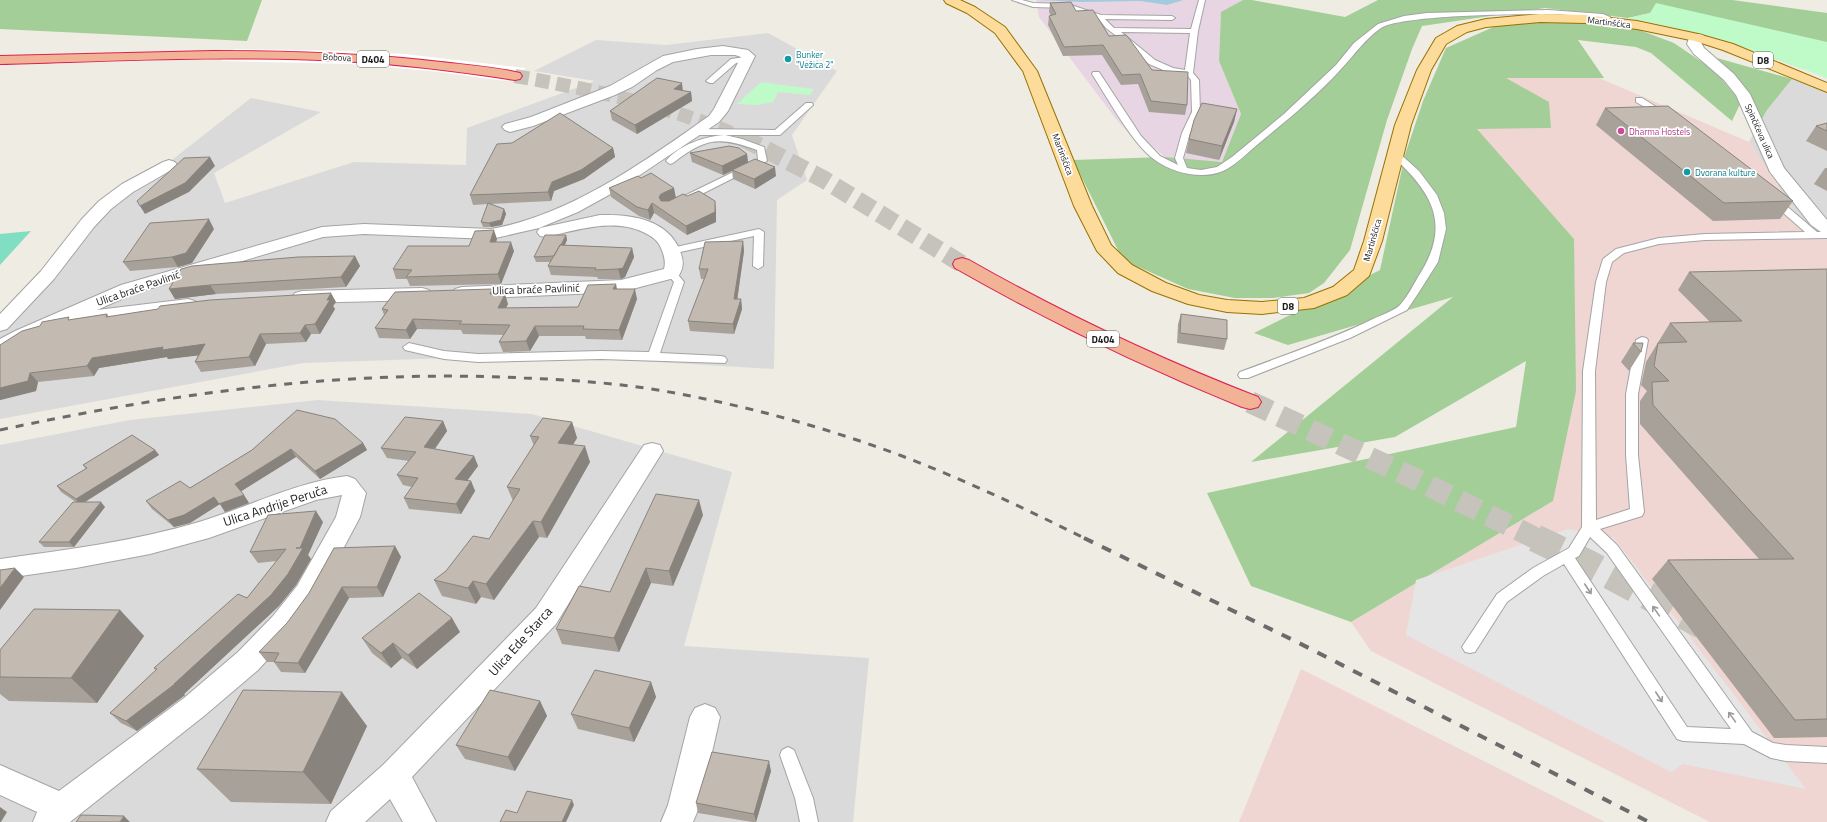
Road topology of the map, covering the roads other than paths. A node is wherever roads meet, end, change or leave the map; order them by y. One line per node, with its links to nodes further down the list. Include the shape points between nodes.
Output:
1 (950, 0): 22 (main road, Martinšćica / D8, via 971,10 1000,30 1030,71 1083,206 1103,247 1126,269 1159,287 1195,300 1226,306 1262,308 1307,304 1340,291 1362,272 1373,241)
2 (1015, 0): 4 (lane, via 1033,5 1068,6)
3 (1202, 0): 8 (lane)
4 (1100, 18): 5 (lane); 7 (lane)
5 (1172, 18)
6 (1610, 21): 9 (main road, Martinšćica / D8); 22 (main road, Martinšćica / D8, via 1565,18 1518,19 1472,26 1451,35 1434,51 1424,70); 25 (lane, via 1603,16 1540,12 1427,15 1380,25 1288,116 1235,159 1220,169 1201,173)
7 (1112, 30): 8 (lane); 12 (lane, via 1152,62 1171,70)
8 (1194, 31): 12 (lane)
9 (1698, 38): 16 (main road, D8, via 1745,53); 29 (street, Spinčićeva ulica, via 1694,41 1696,47 1729,77 1743,94 1776,169 1818,221)
10 (746, 59): 15 (lane, via 734,61); 20 (street, via 748,56 744,52 730,51 711,51 669,58 627,84 538,119); 21 (street, Ulica braće Pavlinić, via 721,111)
11 (0, 60): 14 (highway, Bobova / D404, via 305,56 454,67)
12 (1189, 73): 25 (lane, via 1195,80 1196,112 1186,133 1179,158)
13 (1096, 74): 25 (lane, via 1138,138 1157,158)
14 (515, 76)
15 (710, 81)
16 (1827, 88)
17 (1639, 100): 19 (lane)
18 (809, 104): 21 (lane, via 776,133)
19 (1672, 119)
20 (510, 127)
21 (696, 137): 23 (lane, via 692,146); 27 (lane, via 725,138 747,144 761,149 763,160); 28 (street, Ulica braće Pavlinić, via 569,211)
22 (1395, 154): 44 (lane, via 1416,173 1432,195 1442,229 1433,262 1414,292 1403,308 1346,336)
23 (670, 160)
24 (169, 165): 38 (street, via 134,184 104,206 32,293)
25 (1184, 170)
26 (1769, 194): 29 (lane, via 1792,217)
27 (674, 204)
28 (508, 232): 31 (street, Ulica braće Pavlinić, via 528,236 591,222 618,219 636,222 654,231 664,239); 37 (street, Ulica braće Pavlinić, via 472,234 364,229 322,232 161,278)
29 (1820, 232): 30 (lane); 47 (lane, via 1659,241 1620,251 1607,261 1601,282 1588,371)
30 (1827, 235)
31 (671, 251): 33 (lane, via 759,232); 34 (street, via 674,260 674,269)
32 (962, 264): 45 (highway, D404, via 1094,335)
33 (758, 266)
34 (671, 273): 35 (street, Ulica braće Pavlinić, via 621,286); 42 (lane, via 679,282)
35 (284, 298)
36 (209, 303): 37 (street, Ulica braće Pavlinić)
37 (54, 320): 41 (street, Ulica braće Pavlinić)
38 (0, 325)
39 (1642, 340): 47 (lane, via 1632,394 1632,455 1637,512)
40 (409, 347): 42 (lane, via 444,355 478,358)
41 (0, 348)
42 (653, 356): 43 (lane)
43 (721, 360)
44 (1244, 375)
45 (1250, 402)
46 (652, 452): 55 (street, Ulica Ede Starca, via 546,616)
47 (1589, 527): 48 (lane, via 1574,552); 52 (lane, one-way to 47, via 1612,549)
48 (1566, 556): 50 (lane, via 1502,598); 52 (lane, one-way to 52, via 1684,734)
49 (0, 569): 57 (street, Ulica Andrije Peruča, via 151,545 336,486 347,485 354,493 348,517 306,594 283,624 248,661 194,707)
50 (1470, 647)
51 (705, 717): 60 (street, via 684,805)
52 (1746, 737): 54 (lane, via 1771,750)
53 (788, 755): 61 (lane)
54 (1827, 755)
55 (394, 775): 58 (street, Ulica Ede Starca); 59 (street)
56 (0, 780): 57 (street, Ulica Andrije Peruča)
57 (56, 815)
58 (342, 822)
59 (420, 822)
60 (677, 822)
61 (810, 822)

